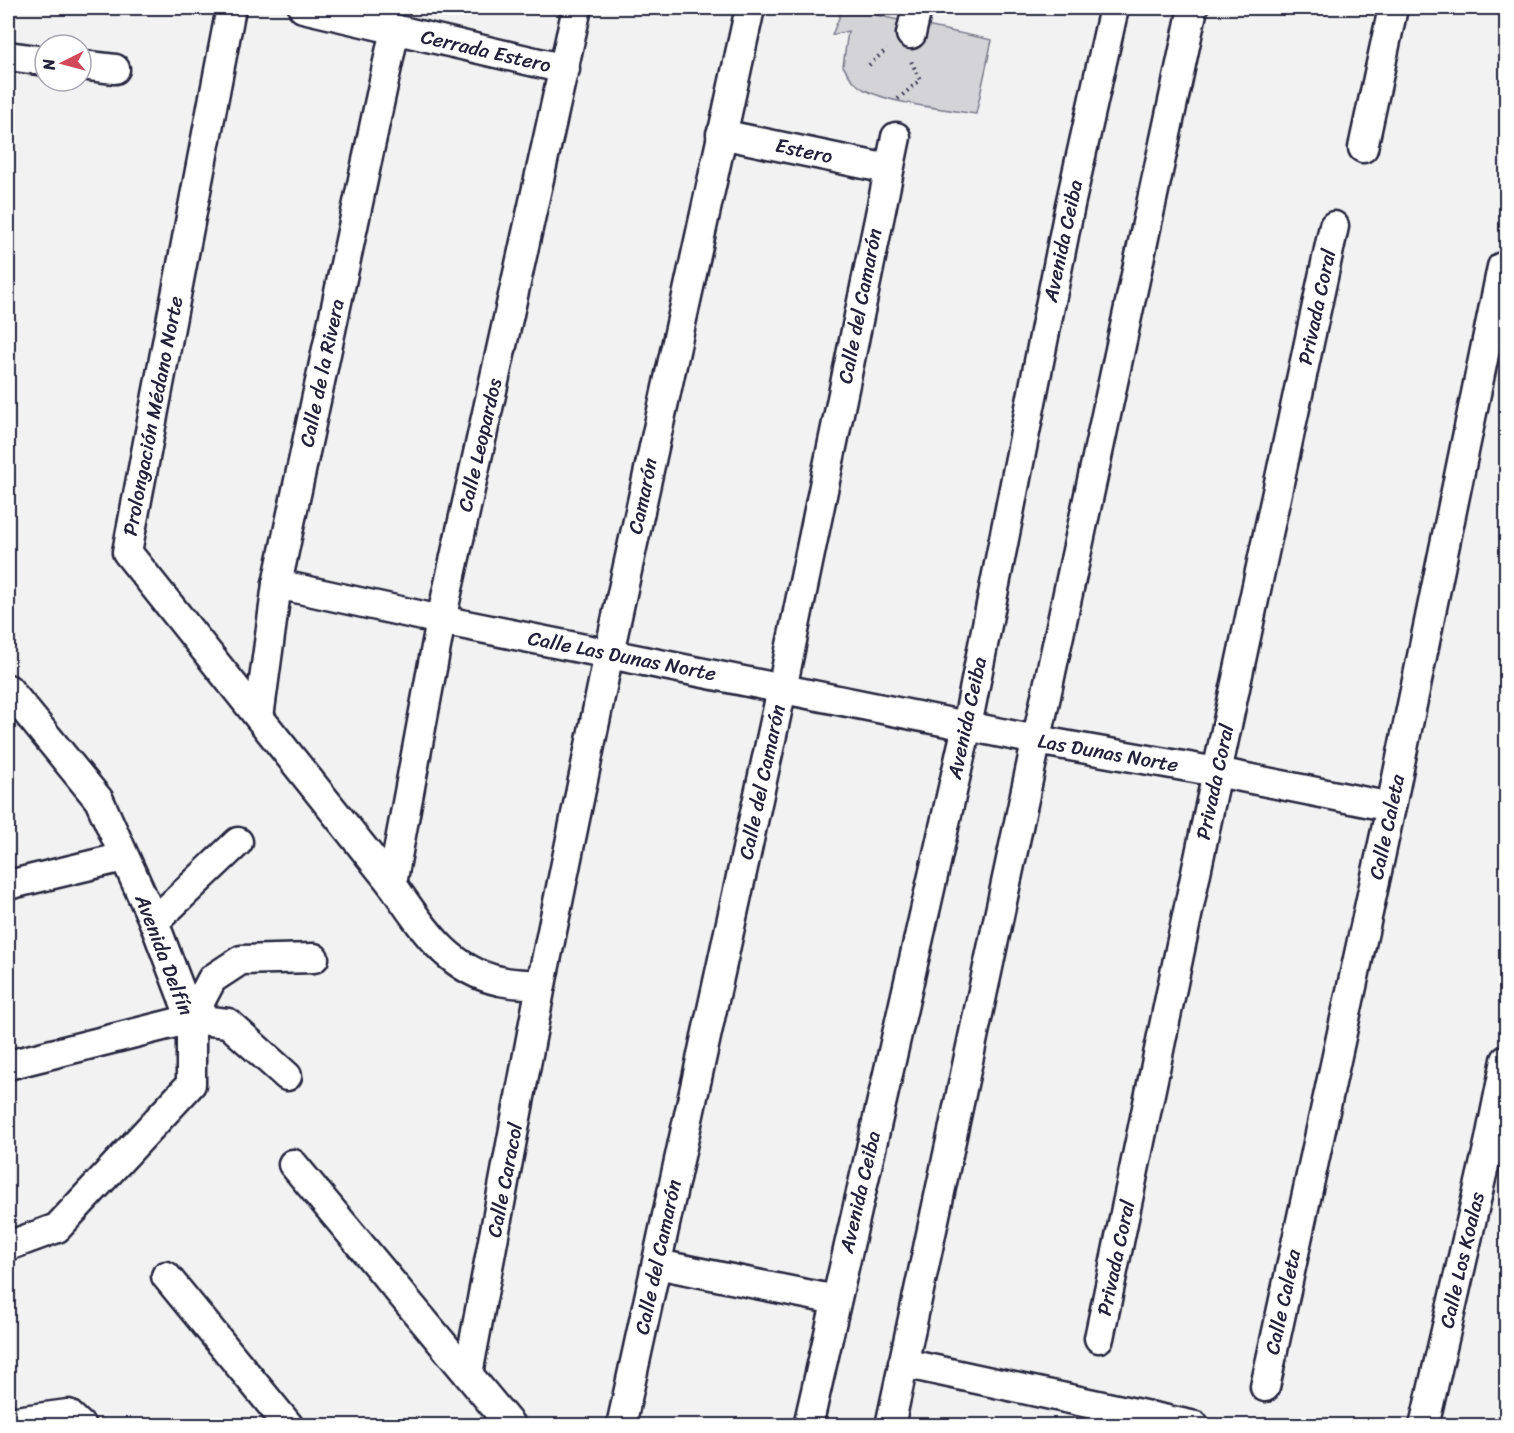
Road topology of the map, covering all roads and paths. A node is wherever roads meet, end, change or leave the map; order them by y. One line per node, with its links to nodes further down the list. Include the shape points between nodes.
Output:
1 (231, 8): 27 (street, Prolongación Médano Norte, via 127,552)
2 (303, 8): 9 (street, Cerrada Estero)
3 (577, 8): 14 (street, Calle Leopardos)
4 (750, 8): 16 (street, Camarón)
5 (1114, 8): 28 (street, Avenida Ceiba, via 1070,205)
6 (1192, 8): 29 (street)
7 (1393, 8): 18 (street)
8 (914, 21): 15 (path, via 911,60 920,80)
9 (395, 29): 14 (street, Cerrada Estero); 22 (street, Calle de la Rivera)
10 (8, 56): 11 (street)
11 (33, 59)
12 (93, 66): 13 (street)
13 (115, 69)
14 (565, 69): 23 (street, Calle Leopardos)
15 (898, 99)
16 (721, 134): 19 (street, Estero); 24 (street, Camarón)
17 (896, 137): 19 (street, Calle del Camarón)
18 (1363, 148)
19 (888, 169): 26 (street, Calle del Camarón)
20 (1334, 226): 30 (street, Privada Coral)
21 (1502, 267): 31 (street, Calle Caleta)
22 (277, 584): 23 (street, Calle Las Dunas Norte); 27 (street, Calle de la Rivera)
23 (441, 620): 24 (street, Calle Las Dunas Norte); 34 (street, Calle Leopardos)
24 (609, 653): 26 (street, Calle Las Dunas Norte); 38 (street, Camarón)
25 (8, 689): 33 (street, Avenida Delfín, via 99,800)
26 (783, 689): 28 (street, Calle Las Dunas Norte); 45 (street, Calle del Camarón)
27 (259, 717): 34 (street, Prolongación Médano Norte)
28 (967, 726): 29 (street, Las Dunas Norte); 47 (street, Avenida Ceiba)
29 (1036, 740): 30 (street, Las Dunas Norte); 49 (street)
30 (1217, 772): 31 (street, Las Dunas Norte); 48 (street, Privada Coral)
31 (1391, 807): 51 (street, Calle Caleta)
32 (238, 842): 36 (street)
33 (124, 857): 35 (street); 36 (street, Avenida Delfín)
34 (392, 884): 38 (street, Prolongación Médano Norte, via 432,939 467,970 499,981)
35 (8, 885)
36 (154, 922): 39 (street, Avenida Delfín)
37 (314, 958): 39 (street, via 241,960 212,979)
38 (541, 986): 50 (street, Calle Caracol)
39 (191, 1019): 41 (street); 42 (street, via 228,1023); 44 (street, Avenida Delfín, via 190,1084 57,1228)
40 (1506, 1060): 60 (street, Calle Los Koalas)
41 (8, 1065)
42 (287, 1076)
43 (293, 1164): 50 (street)
44 (8, 1246)
45 (657, 1263): 47 (street); 56 (street, Calle del Camarón)
46 (166, 1276): 54 (street)
47 (836, 1300): 57 (street, Avenida Ceiba)
48 (1099, 1338)
49 (903, 1362): 58 (street); 59 (street)
50 (468, 1374): 55 (street)
51 (1265, 1387)
52 (8, 1422): 53 (street, via 69,1414)
53 (81, 1425)
54 (289, 1425)
55 (511, 1425)
56 (621, 1425)
57 (808, 1425)
58 (890, 1425)
59 (1195, 1425)
60 (1424, 1425)

